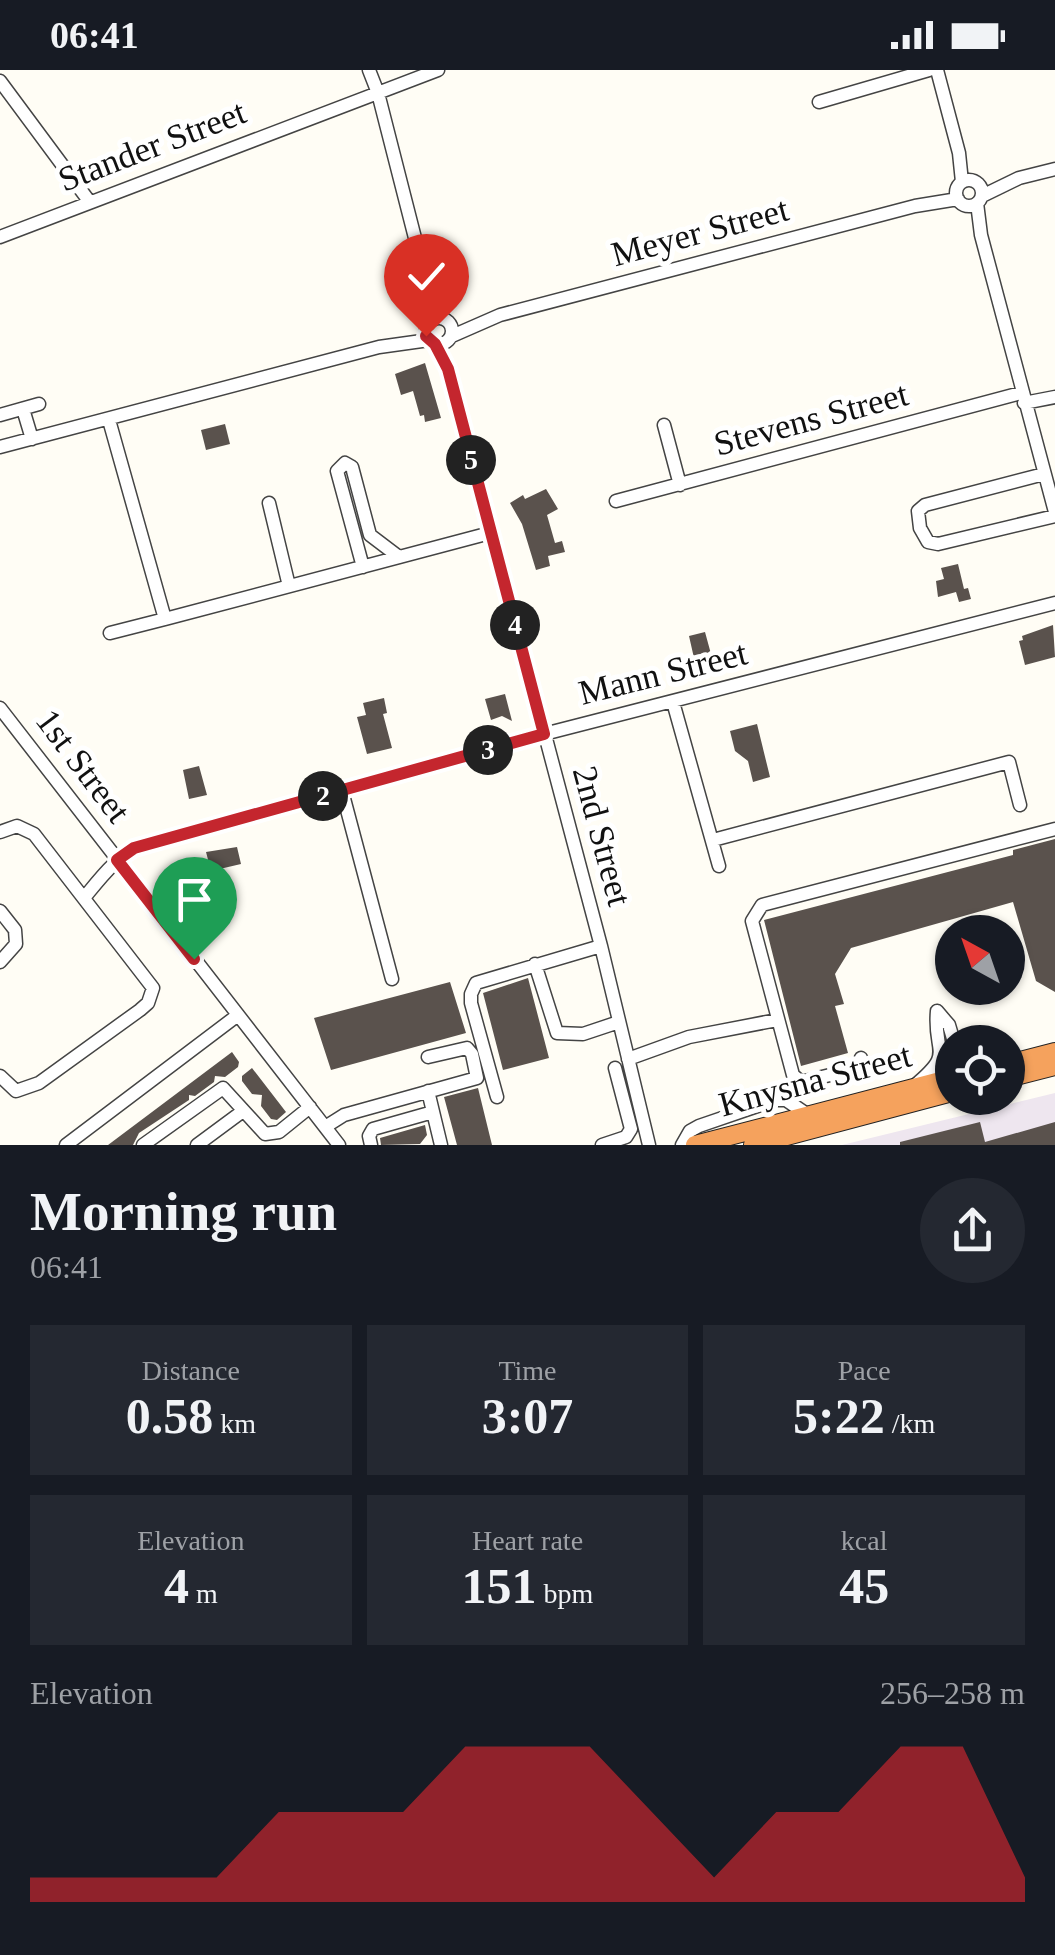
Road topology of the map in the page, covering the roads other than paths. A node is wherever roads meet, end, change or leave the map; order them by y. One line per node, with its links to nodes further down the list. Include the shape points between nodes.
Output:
1 (369, 70): 6 (street, 2nd Street)
2 (438, 70): 6 (street, Stander Street)
3 (929, 70): 7 (street)
4 (937, 70): 9 (street)
5 (0, 82): 10 (street)
6 (378, 94): 10 (street, Stander Street); 12 (street, 2nd Street)
7 (819, 102)
8 (1055, 169): 9 (street, Meyer Street)
9 (969, 192): 12 (street, Meyer Street); 14 (street)
10 (89, 201): 11 (street, Stander Street)
11 (0, 237)
12 (439, 331): 18 (street, Meyer Street); 27 (street, 2nd Street)
13 (1055, 397): 14 (street, Stevens Street)
14 (1022, 398): 22 (street); 23 (street, Stevens Street)
15 (40, 404): 16 (street)
16 (22, 409): 17 (street); 20 (street)
17 (0, 416)
18 (109, 420): 20 (street, Meyer Street); 32 (street)
19 (664, 425): 23 (street)
20 (32, 439): 21 (street, Meyer Street)
21 (0, 448)
22 (1044, 474): 26 (street); 26 (street, via 925,506 917,518 924,537 938,544)
23 (680, 484): 24 (street, Stevens Street)
24 (616, 502)
25 (269, 504): 30 (street)
26 (1055, 514)
27 (490, 532): 28 (street); 36 (street, 2nd Street)
28 (399, 557): 29 (street); 29 (street, via 370,535 352,466 342,464 337,471)
29 (363, 566): 30 (street)
30 (289, 586): 32 (street)
31 (1055, 603): 34 (street, Mann Street)
32 (166, 619): 33 (street)
33 (110, 633)
34 (674, 702): 36 (street, Mann Street); 41 (street)
35 (0, 708): 42 (street, 1st Street)
36 (544, 734): 37 (street, Mann Street); 46 (street, 2nd Street)
37 (342, 791): 42 (street, Mann Street, via 147,842); 49 (street)
38 (1020, 806): 41 (street, via 1009,762)
39 (1055, 829): 51 (street, via 762,905 752,921)
40 (0, 832): 44 (street, via 17,826 34,834)
41 (713, 840): 43 (street)
42 (117, 860): 44 (street); 50 (street, 1st Street)
43 (719, 866)
44 (84, 898): 64 (street, via 150,983 152,996 39,1083 16,1091)
45 (0, 911): 47 (street, via 15,930 16,944)
46 (601, 946): 48 (street); 52 (street, 2nd Street)
47 (0, 962)
48 (535, 964): 52 (street, via 557,1032 583,1034); 69 (street, via 484,978 470,994)
49 (392, 979)
50 (238, 1015): 70 (street, 1st Street); 78 (street)
51 (778, 1020): 57 (street, via 797,1080 851,1070); 58 (street, via 690,1037)
52 (619, 1022): 58 (street, 2nd Street)
53 (938, 1025): 54 (street, via 937,1011)
54 (949, 1025)
55 (1055, 1052): 59 (highway)
56 (428, 1057): 67 (street, via 467,1048 478,1075)
57 (861, 1058)
58 (628, 1059): 84 (street, 2nd Street)
59 (1025, 1060)
60 (1055, 1066): 63 (highway)
61 (615, 1068): 83 (street, via 631,1130)
62 (935, 1069): 66 (street)
63 (1025, 1074)
64 (0, 1076)
65 (935, 1082): 66 (highway, Knysna Street)
66 (912, 1088): 74 (highway, Knysna Street)
67 (428, 1091): 72 (street); 75 (street, via 344,1114)
68 (935, 1096): 76 (highway, Knysna Street)
69 (497, 1097)
70 (310, 1107): 71 (street, via 270,1134); 75 (street, 1st Street)
71 (243, 1111): 79 (street, via 223,1088); 80 (street)
72 (434, 1112): 77 (street); 82 (street, via 378,1127 370,1132)
73 (738, 1112): 74 (street, via 781,1099); 76 (street); 85 (street, via 694,1128)
74 (808, 1115): 76 (highway, Knysna Street)
75 (325, 1127): 81 (street, 1st Street)
76 (748, 1139): 86 (highway, Knysna Street)
77 (437, 1144)
78 (66, 1145)
79 (144, 1145)
80 (197, 1145)
81 (339, 1145)
82 (371, 1145)
83 (602, 1145)
84 (650, 1145)
85 (682, 1145)
86 (695, 1145)

